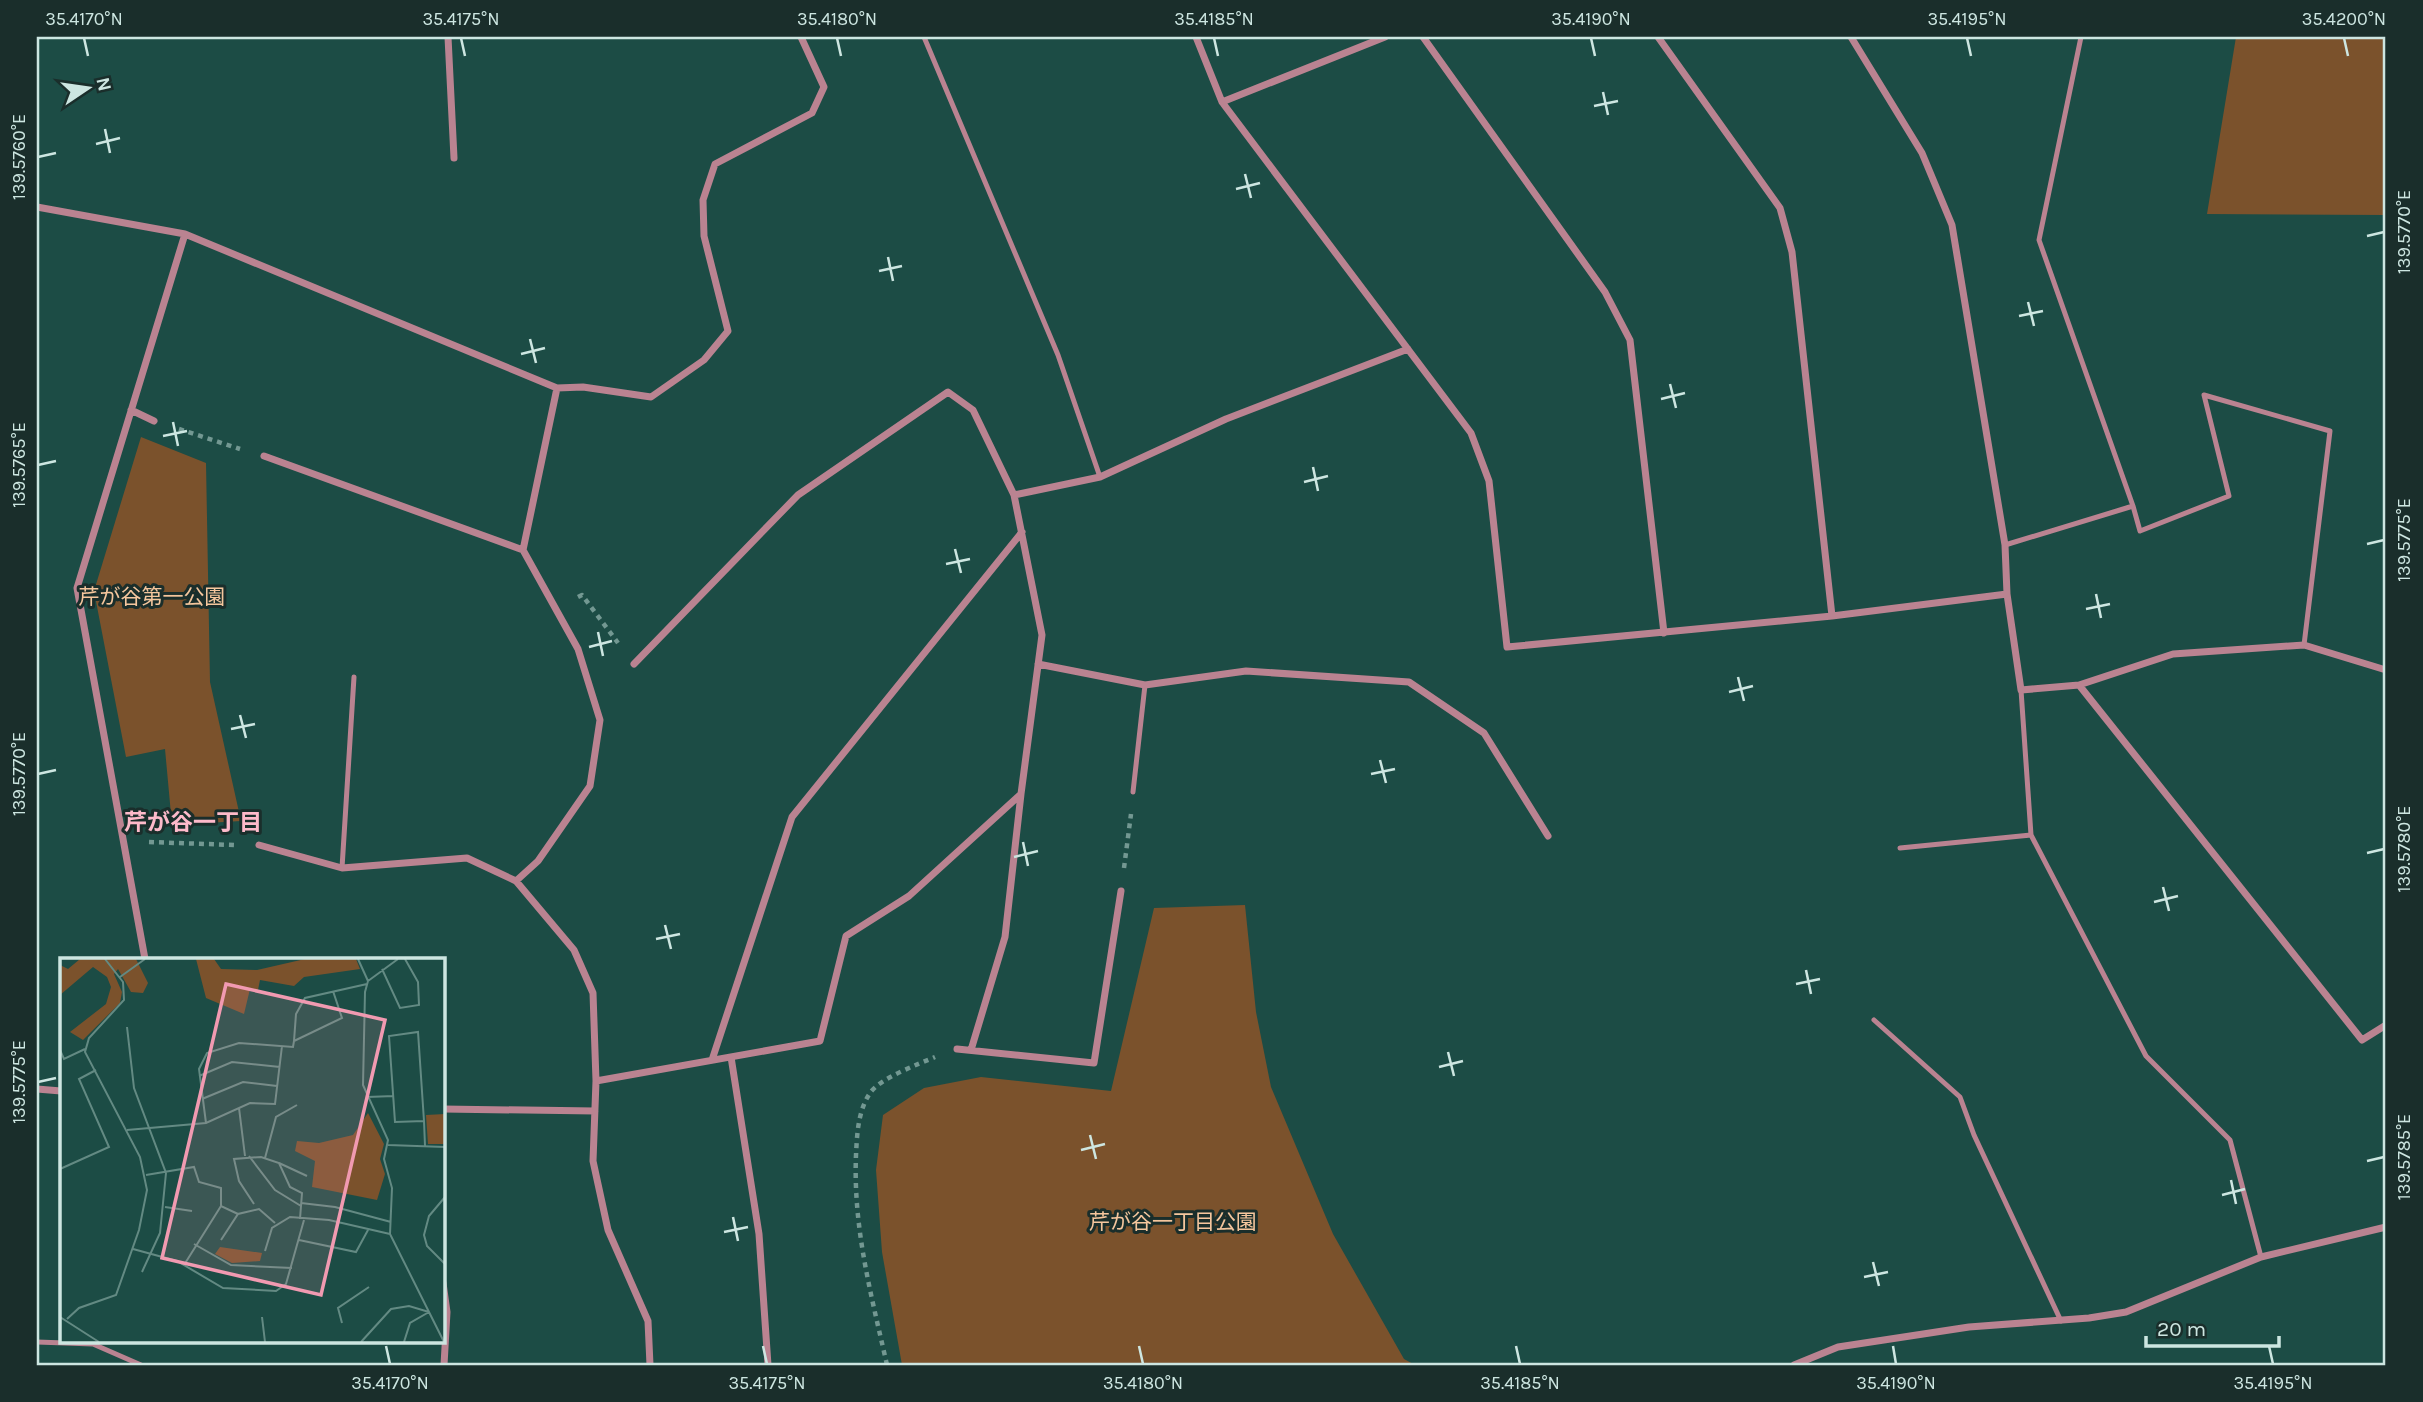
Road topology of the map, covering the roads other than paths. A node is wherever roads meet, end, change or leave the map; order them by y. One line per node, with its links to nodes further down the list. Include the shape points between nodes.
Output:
1 (448, 37): 11 (street)
2 (801, 37): 15 (street, via 824,87 812,113 715,164 703,200 704,236 728,331 705,360 651,397 583,387)
3 (924, 37): 19 (lane, via 1058,355)
4 (1196, 37): 10 (street)
5 (1385, 37): 10 (street)
6 (1423, 37): 27 (street, via 1605,292 1630,340)
7 (1658, 37): 26 (street, via 1780,208 1792,252)
8 (1852, 37): 23 (street, via 1922,153 1952,225)
9 (2081, 37): 21 (lane, via 2039,240)
10 (1222, 102): 14 (street)
11 (454, 158)
12 (37, 207): 13 (street)
13 (185, 234): 15 (street); 16 (street)
14 (1408, 349): 19 (street, via 1226,419); 27 (street, via 1471,433 1489,481 1507,647)
15 (556, 388): 24 (street)
16 (131, 410): 17 (street); 45 (street, via 77,588)
17 (154, 421)
18 (264, 456): 24 (street)
19 (1100, 477): 20 (street)
20 (1014, 495): 22 (street); 29 (street, via 973,410 948,392 798,495)
21 (2133, 506): 23 (lane); 28 (lane, via 2140,531 2229,496 2204,395 2330,431)
22 (1022, 532): 30 (street, via 1042,635); 51 (street, via 793,817)
23 (2005, 545): 25 (street)
24 (523, 550): 43 (street, via 578,649 600,720 590,786 538,861)
25 (2007, 594): 26 (street); 35 (street)
26 (1832, 616): 27 (street)
27 (1664, 633)
28 (2304, 645): 31 (street); 34 (street, via 2173,654)
29 (634, 664)
30 (1038, 664): 33 (street); 37 (street)
31 (2386, 670)
32 (354, 677): 42 (lane)
33 (1145, 685): 36 (lane); 39 (street, via 1246,671 1409,682 1484,733)
34 (2079, 685): 35 (street); 47 (street, via 2362,1040)
35 (2021, 690): 38 (lane)
36 (1133, 792)
37 (1021, 793): 49 (street, via 1005,937); 50 (street, via 909,896 846,936 820,1041)
38 (2031, 835): 41 (lane); 58 (lane, via 2146,1055 2230,1140)
39 (1548, 836)
40 (259, 845): 42 (street)
41 (1900, 848)
42 (342, 868): 43 (street, via 467,859)
43 (516, 881): 52 (street, via 574,950 593,993)
44 (1121, 891): 49 (street, via 1094,1063)
45 (145, 958)
46 (1874, 1020): 60 (lane, via 1960,1097)
47 (2386, 1025)
48 (957, 1049): 49 (street)
49 (971, 1050)
50 (730, 1057): 51 (street); 65 (street, via 759,1234)
51 (712, 1060): 52 (street)
52 (596, 1081): 56 (street)
53 (37, 1088): 54 (street)
54 (60, 1091)
55 (444, 1109): 56 (street)
56 (595, 1111): 64 (street, via 593,1161 608,1230 648,1321)
57 (2386, 1227): 58 (street)
58 (2261, 1257): 60 (street, via 2126,1312)
59 (444, 1290): 63 (street)
60 (2061, 1321): 66 (street, via 1969,1327 1839,1347)
61 (37, 1342): 62 (lane, via 93,1345)
62 (141, 1365)
63 (444, 1365)
64 (650, 1365)
65 (768, 1365)
66 (1794, 1365)

